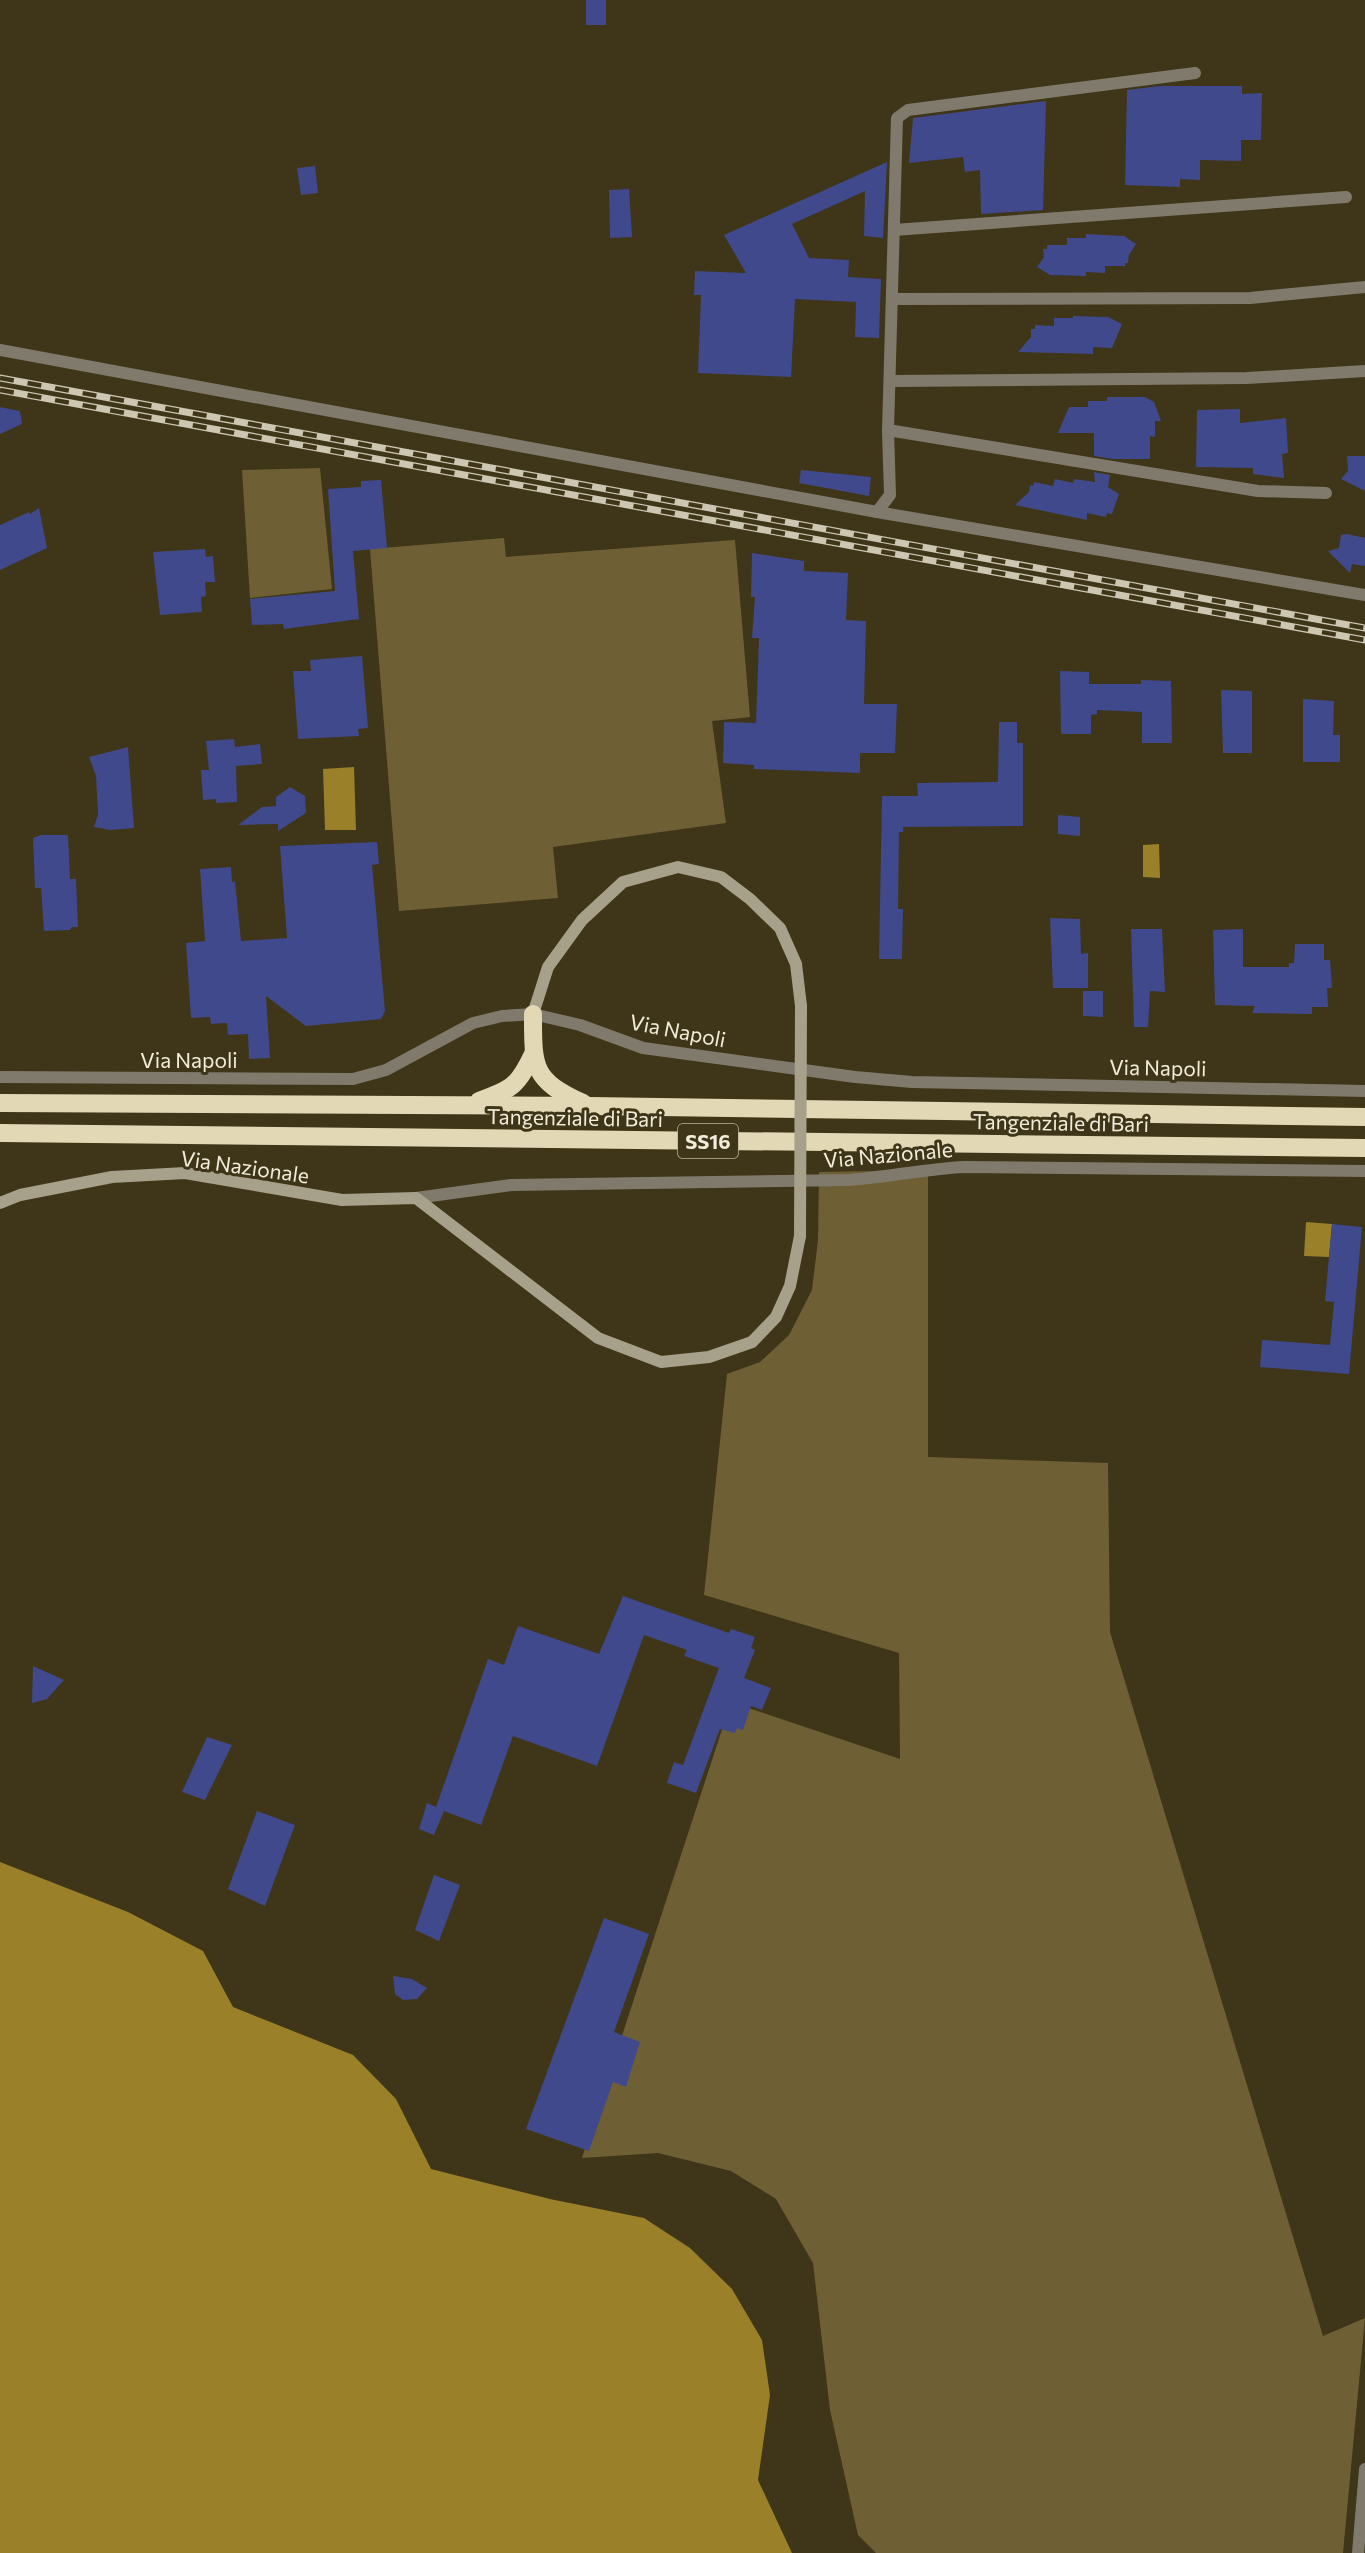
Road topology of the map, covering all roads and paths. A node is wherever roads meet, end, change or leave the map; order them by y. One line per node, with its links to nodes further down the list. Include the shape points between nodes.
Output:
1 (1195, 73): 3 (street, via 908,110 897,118)
2 (1346, 197): 3 (street)
3 (894, 230): 5 (street)
4 (1365, 286): 5 (street, via 1250,298)
5 (892, 299): 8 (street)
6 (0, 350): 11 (street)
7 (1365, 371): 8 (street, via 1247,378)
8 (890, 381): 9 (street)
9 (888, 430): 10 (street, via 1258,491); 11 (street, via 890,495)
10 (1326, 492)
11 (877, 513): 12 (street)
12 (1365, 595)
13 (533, 1014): 14 (highway); 15 (street, Via Napoli, via 473,1023 386,1070 353,1079); 16 (street, Via Napoli, via 580,1025 643,1048 866,1078); 26 (street, bridge, via 548,967 582,920 623,882 678,867 721,877 780,928 796,964 801,1006 800,1236 790,1286 776,1317 752,1342 709,1357 661,1362 598,1338)
14 (533, 1054): 18 (highway, via 523,1076 507,1091); 19 (highway, via 541,1075 557,1091)
15 (0, 1077)
16 (1365, 1091)
17 (0, 1103): 18 (highway, Tangenziale di Bari / SS16)
18 (466, 1105): 19 (highway, Tangenziale di Bari / SS16)
19 (591, 1106): 20 (highway, Tangenziale di Bari / SS16)
20 (1365, 1117)
21 (0, 1133): 22 (highway, Tangenziale di Bari / SS16)
22 (50, 1133): 23 (highway); 24 (highway, Tangenziale di Bari / SS16)
23 (0, 1146)
24 (1365, 1148)
25 (1365, 1171): 26 (street, Via Nazionale, via 964,1167 849,1180 511,1185)
26 (416, 1198): 27 (street, Via Nazionale, via 342,1200 185,1173 112,1177 20,1195)
27 (0, 1203)
28 (1365, 2469): 29 (street)
29 (1358, 2553)

